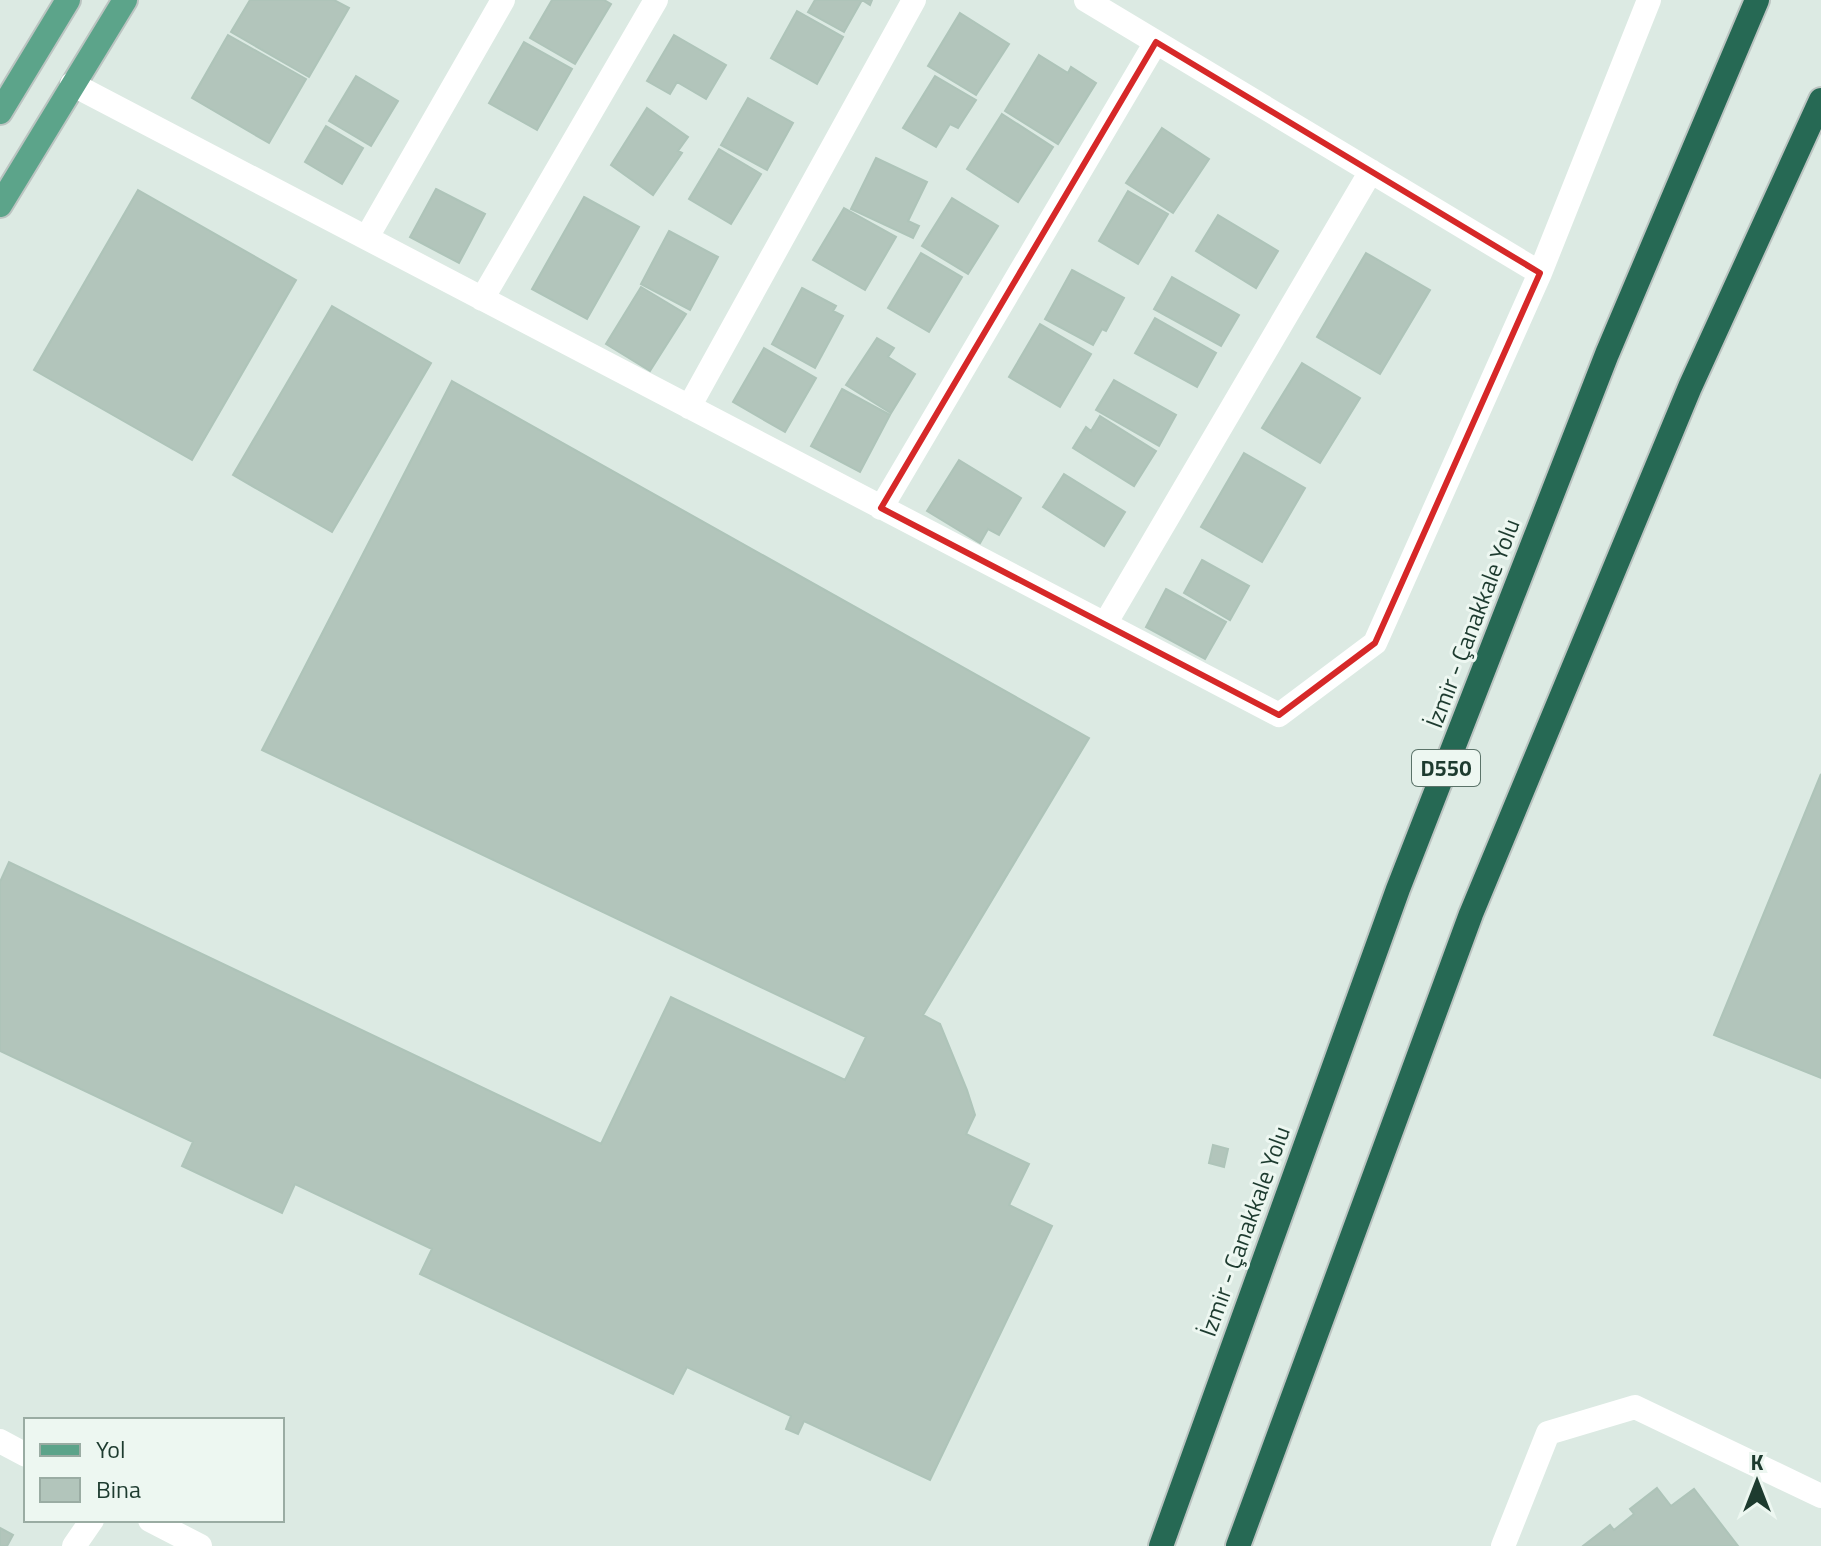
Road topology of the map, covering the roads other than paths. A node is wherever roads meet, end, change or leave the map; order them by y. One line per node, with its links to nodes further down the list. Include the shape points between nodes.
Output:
1 (68, 0): 12 (main road)
2 (125, 0): 10 (main road)
3 (503, 0): 15 (street)
4 (656, 0): 17 (street)
5 (914, 0): 18 (street)
6 (1086, 0): 9 (street)
7 (1649, 0): 16 (street)
8 (1757, 0): 28 (highway, İzmir - Çanakkale Yolu / D550, via 1607,354 1398,889)
9 (1156, 42): 13 (street); 19 (street)
10 (72, 84): 14 (main road); 15 (street)
11 (1821, 100): 29 (highway, via 1690,387 1471,914)
12 (0, 112)
13 (1371, 171): 16 (street); 20 (street)
14 (0, 205)
15 (367, 237): 17 (street)
16 (1540, 273): 20 (street, via 1375,643 1279,715)
17 (482, 299): 18 (street)
18 (689, 407): 19 (street)
19 (881, 508): 20 (street)
20 (1105, 624)
21 (0, 1441): 22 (street)
22 (24, 1454)
23 (1821, 1496): 30 (street, via 1635,1407 1548,1433)
24 (91, 1522): 26 (street)
25 (154, 1522): 27 (street)
26 (74, 1546)
27 (200, 1546)
28 (1161, 1546)
29 (1238, 1546)
30 (1503, 1546)

